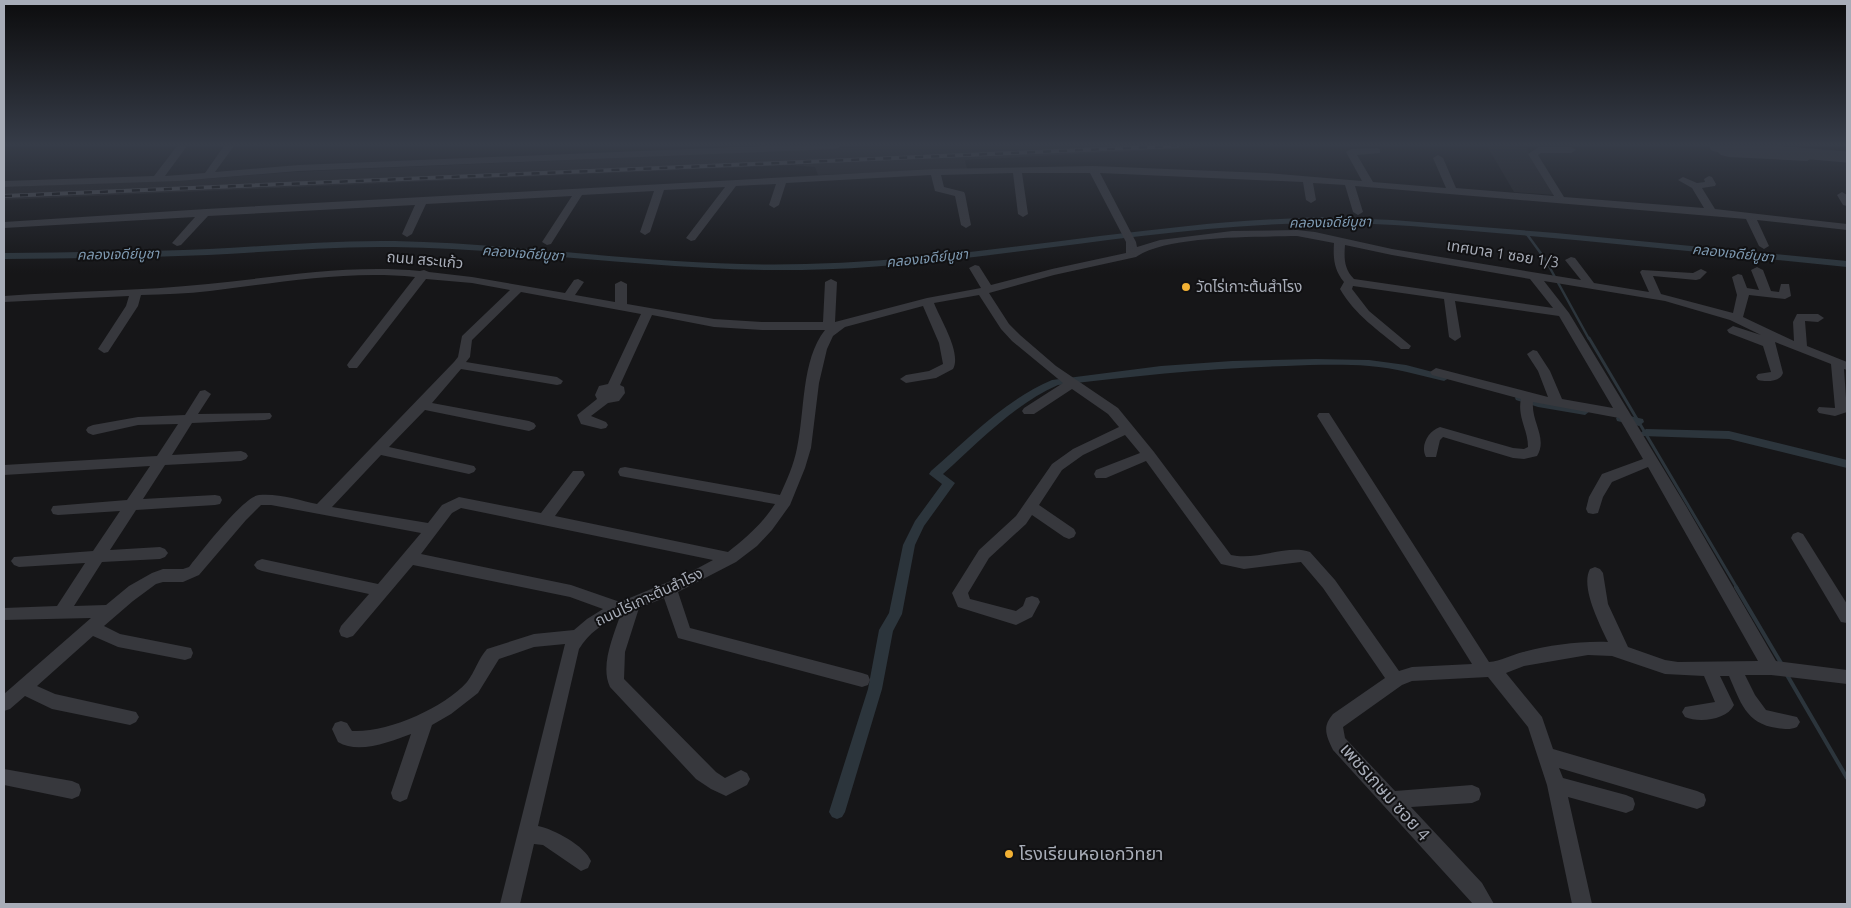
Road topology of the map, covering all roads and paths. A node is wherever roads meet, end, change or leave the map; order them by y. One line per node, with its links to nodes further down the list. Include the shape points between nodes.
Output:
1 (638, 188): 14 (street)
2 (660, 188): 28 (street)
3 (729, 188): 30 (street)
4 (779, 188): 18 (street)
5 (939, 188): 25 (street, via 960,194)
6 (1020, 188): 22 (street)
7 (1102, 188): 27 (street)
8 (1309, 188): 15 (street)
9 (1351, 188): 20 (street)
10 (1421, 188): 13 (street)
11 (1554, 188): 16 (street)
12 (1697, 188): 21 (street)
13 (1452, 191): 16 (street)
14 (579, 192): 17 (street); 32 (street)
15 (1311, 200)
16 (1561, 200): 21 (street)
17 (422, 201): 19 (street); 29 (street)
18 (774, 205)
19 (206, 212): 24 (street); 33 (street)
20 (1358, 212)
21 (1710, 212): 23 (street)
22 (1023, 214)
23 (1750, 216): 26 (street); 34 (street)
24 (4, 225)
25 (966, 225)
26 (1847, 227)
27 (1123, 228): 36 (street, via 1131,242)
28 (645, 232)
29 (407, 234)
30 (690, 238)
31 (1340, 241): 35 (street, เทศบาล 1 ซอย 1/3, via 1297,233 1263,233 1176,241); 42 (street, เทศบาล 1 ซอย 1/3); 47 (street, via 1339,263)
32 (547, 242)
33 (177, 243)
34 (1764, 246)
35 (1142, 248): 36 (street)
36 (1132, 255): 52 (street)
37 (1571, 260): 49 (street)
38 (975, 268): 52 (street)
39 (1757, 270): 55 (street)
40 (1701, 272): 56 (street, via 1696,277 1647,272)
41 (424, 274): 51 (street, ถนน สระแก้ว); 54 (street, ถนน สระแก้ว, via 386,271 331,274 207,288); 74 (street)
42 (1538, 276): 44 (street, เทศบาล 1 ซอย 1/3); 63 (street)
43 (1738, 277): 53 (street)
44 (1562, 280): 49 (street, เทศบาล 1 ซอย 1/3)
45 (578, 282): 59 (street)
46 (831, 282): 65 (street)
47 (1350, 282): 57 (street); 69 (street, via 1346,289 1353,301 1370,320)
48 (621, 284): 61 (street)
49 (1590, 285): 56 (street, เทศบาล 1 ซอย 1/3)
50 (1785, 286): 55 (street, via 1785,296)
51 (518, 289): 59 (street, ถนน สระแก้ว); 75 (street, via 466,339 464,357)
52 (985, 290): 60 (street); 80 (street, via 1005,326)
53 (1742, 290): 55 (street); 66 (street, via 1742,302)
54 (136, 292): 58 (street, ถนน สระแก้ว); 71 (street, via 129,312)
55 (1767, 294)
56 (1656, 296): 66 (street, เทศบาล 1 ซอย 1/3)
57 (1449, 297): 63 (street); 67 (street)
58 (4, 298)
59 (567, 298): 61 (street, ถนน สระแก้ว)
60 (927, 302): 65 (street); 78 (street, via 947,349 949,366 932,375)
61 (621, 306): 62 (street, ถนน สระแก้ว)
62 (648, 311): 65 (street, ถนน สระแก้ว, via 731,325); 91 (street, via 609,393 584,415 586,421)
63 (1563, 313): 89 (street)
64 (1818, 318): 70 (street, via 1802,318 1799,322)
65 (835, 325): 107 (street, ถนนไร่เกาะต้นสำโรง, via 822,343 803,449)
66 (1733, 325): 68 (street)
67 (1455, 337)
68 (1768, 338): 70 (street); 77 (street, via 1777,373 1776,376)
69 (1405, 346)
70 (1801, 348): 73 (street)
71 (104, 349)
72 (1533, 354): 83 (street, via 1544,371)
73 (1842, 364): 85 (street, via 1842,410)
74 (353, 365)
75 (458, 365): 79 (street); 84 (street)
76 (1436, 372): 82 (street)
77 (1762, 377)
78 (906, 379)
79 (557, 381)
80 (1068, 381): 86 (street); 93 (street, via 1109,408)
81 (205, 394): 90 (street)
82 (1527, 399): 83 (street); 96 (street, via 1525,412 1536,442 1532,453 1510,452 1440,432 1433,438)
83 (1556, 402): 89 (street)
84 (422, 405): 92 (street); 95 (street)
85 (1824, 410)
86 (1029, 411)
87 (265, 416): 90 (street)
88 (1324, 416): 140 (street)
89 (1625, 417): 100 (street)
90 (187, 420): 94 (street, via 122,423); 99 (street)
91 (601, 425)
92 (528, 426)
93 (1128, 428): 97 (street); 109 (street, via 1066,460 1048,478)
94 (93, 430)
95 (379, 450): 101 (street); 112 (street)
96 (1431, 454)
97 (1149, 455): 104 (street); 142 (street, via 1226,560 1233,563 1305,556)
98 (241, 456): 99 (street)
99 (160, 460): 102 (street); 108 (street)
100 (1651, 460): 110 (street, via 1606,478); 139 (street)
101 (470, 469)
102 (4, 470)
103 (625, 472): 107 (street)
104 (1101, 474)
105 (578, 475): 113 (street)
106 (215, 500): 108 (street)
107 (785, 500): 120 (street, ถนนไร่เกาะต้นสำโรง, via 750,545)
108 (131, 505): 111 (street); 118 (street)
109 (1031, 507): 115 (street); 126 (street, via 984,554 960,596 971,606 1016,618 1028,612)
110 (1594, 509)
111 (58, 510)
112 (320, 510): 114 (street); 129 (street, via 258,500 194,571 186,576 168,573 158,576)
113 (545, 519): 114 (street, via 458,502 447,509); 120 (street)
114 (432, 529): 119 (street)
115 (1069, 533)
116 (1798, 538): 131 (street)
117 (160, 553): 118 (street)
118 (97, 557): 121 (street); 128 (street)
119 (410, 558): 125 (street); 127 (street, via 571,591)
120 (731, 558): 124 (street, ถนนไร่เกาะต้นสำโรง)
121 (19, 561)
122 (262, 564): 125 (street)
123 (1595, 573): 135 (street, via 1594,587 1599,602)
124 (669, 588): 127 (street, ถนนไร่เกาะต้นสำโรง); 143 (street, via 684,633)
125 (383, 591): 133 (street)
126 (1032, 602)
127 (626, 606): 134 (street, ถนนไร่เกาะต้นสำโรง, via 589,626); 153 (street, via 614,674 616,682 713,782 726,787)
128 (62, 611): 129 (street); 130 (street)
129 (110, 611): 132 (street)
130 (4, 614)
131 (1847, 617)
132 (90, 628): 136 (street, via 118,640); 144 (street)
133 (347, 632)
134 (577, 637): 148 (street, via 540,640 493,654 487,659 472,689); 161 (street, via 571,648)
135 (1622, 652): 137 (street, via 1665,667); 140 (street, via 1588,648 1553,652)
136 (185, 653)
137 (1709, 669): 138 (street); 146 (street, via 1725,705 1721,709)
138 (1734, 669): 139 (street); 149 (street, via 1754,710 1761,716)
139 (1772, 669): 141 (street)
140 (1489, 670): 142 (street); 151 (street, via 1536,723)
141 (1847, 676)
142 (1404, 677): 158 (street, เพชรเกษม ซอย 4, via 1334,725 1339,744)
143 (862, 680)
144 (23, 687): 145 (street); 147 (street, via 52,701)
145 (4, 704)
146 (1691, 712)
147 (130, 717)
148 (425, 720): 150 (street, via 385,735 356,740 347,738); 156 (street)
149 (1791, 722)
150 (341, 729)
151 (1548, 756): 154 (street); 159 (street)
152 (4, 777): 155 (street)
153 (741, 779)
154 (1556, 785): 160 (street); 165 (street)
155 (72, 790)
156 (400, 793)
157 (1472, 794): 158 (street)
158 (1391, 800): 164 (street, เพชรเกษม ซอย 4, via 1475,890)
159 (1697, 800)
160 (1626, 804)
161 (527, 834): 162 (street, via 547,837); 163 (street)
162 (581, 861)
163 (510, 904)
164 (1484, 904)
165 (1582, 904)

